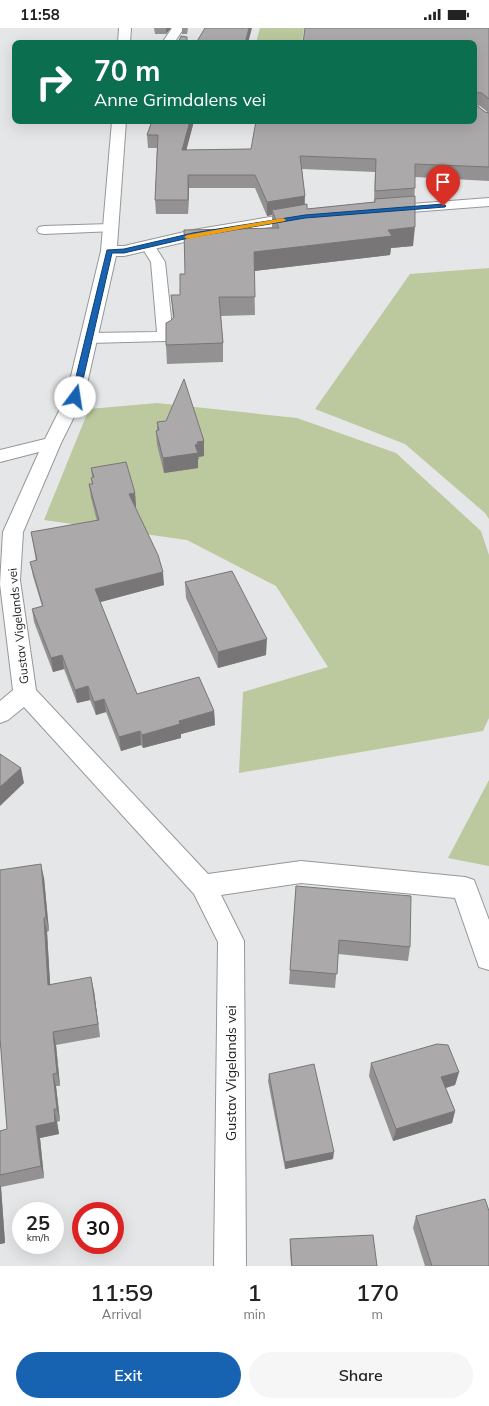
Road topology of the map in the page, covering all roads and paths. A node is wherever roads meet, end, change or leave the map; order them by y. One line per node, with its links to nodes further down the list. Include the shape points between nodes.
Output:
1 (125, 28): 3 (street)
2 (178, 28): 4 (street)
3 (124, 40)
4 (170, 40)
5 (119, 124): 9 (street, Gustav Vigelands vei)
6 (489, 202): 7 (street)
7 (374, 211)
8 (313, 216): 11 (street, via 193,235)
9 (110, 228): 10 (lane); 12 (street, Gustav Vigelands vei)
10 (44, 230)
11 (148, 246): 12 (street); 13 (lane, via 158,262 164,336)
12 (109, 251): 13 (street, Gustav Vigelands vei)
13 (90, 338): 14 (street, Gustav Vigelands vei, via 75,397)
14 (52, 443): 15 (street); 16 (street, Gustav Vigelands vei, via 13,532 10,580)
15 (0, 456)
16 (25, 693): 17 (street); 18 (street, Gustav Vigelands vei)
17 (0, 714)
18 (203, 886): 19 (street, via 301,872 465,888); 20 (street, Gustav Vigelands vei, via 231,941)
19 (489, 958)
20 (230, 1266)

